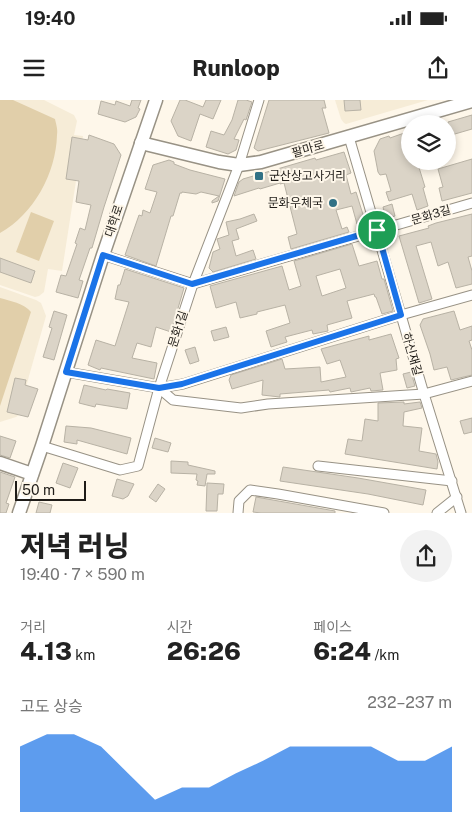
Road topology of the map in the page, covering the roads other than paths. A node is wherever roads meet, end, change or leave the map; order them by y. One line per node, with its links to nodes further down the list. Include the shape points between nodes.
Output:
1 (156, 100): 5 (street, 대학로)
2 (259, 100): 6 (street, 문화1길)
3 (472, 101): 4 (street, 팔마로)
4 (349, 137): 6 (street, 팔마로, via 261,162); 8 (street, 하신재길)
5 (141, 143): 6 (street, 팔마로); 9 (street, 대학로)
6 (239, 165): 10 (street, 문화1길)
7 (472, 203): 8 (street, 문화3길)
8 (377, 230): 10 (street, 문화3길); 12 (street, 하신재길)
9 (103, 255): 10 (street); 13 (street, 대학로)
10 (192, 284): 15 (street, 문화1길)
11 (472, 295): 12 (street)
12 (401, 315): 15 (street, via 182,384); 16 (street, 하신재길)
13 (66, 372): 15 (street); 17 (street, 대학로)
14 (472, 381): 16 (street)
15 (159, 388): 16 (street, via 173,400 241,408); 17 (street, 문화1길, via 138,466 120,470)
16 (424, 394): 21 (street, 하신재길)
17 (42, 446): 20 (street, 대학로)
18 (0, 463): 20 (street)
19 (318, 466): 21 (street)
20 (32, 474): 23 (street, 대학로)
21 (452, 481): 22 (street, 하신재길)
22 (457, 497): 26 (street); 27 (street, 하신재길)
23 (19, 513)
24 (238, 513): 25 (street, via 238,501 250,490)
25 (384, 513)
26 (437, 513)
27 (461, 513)

